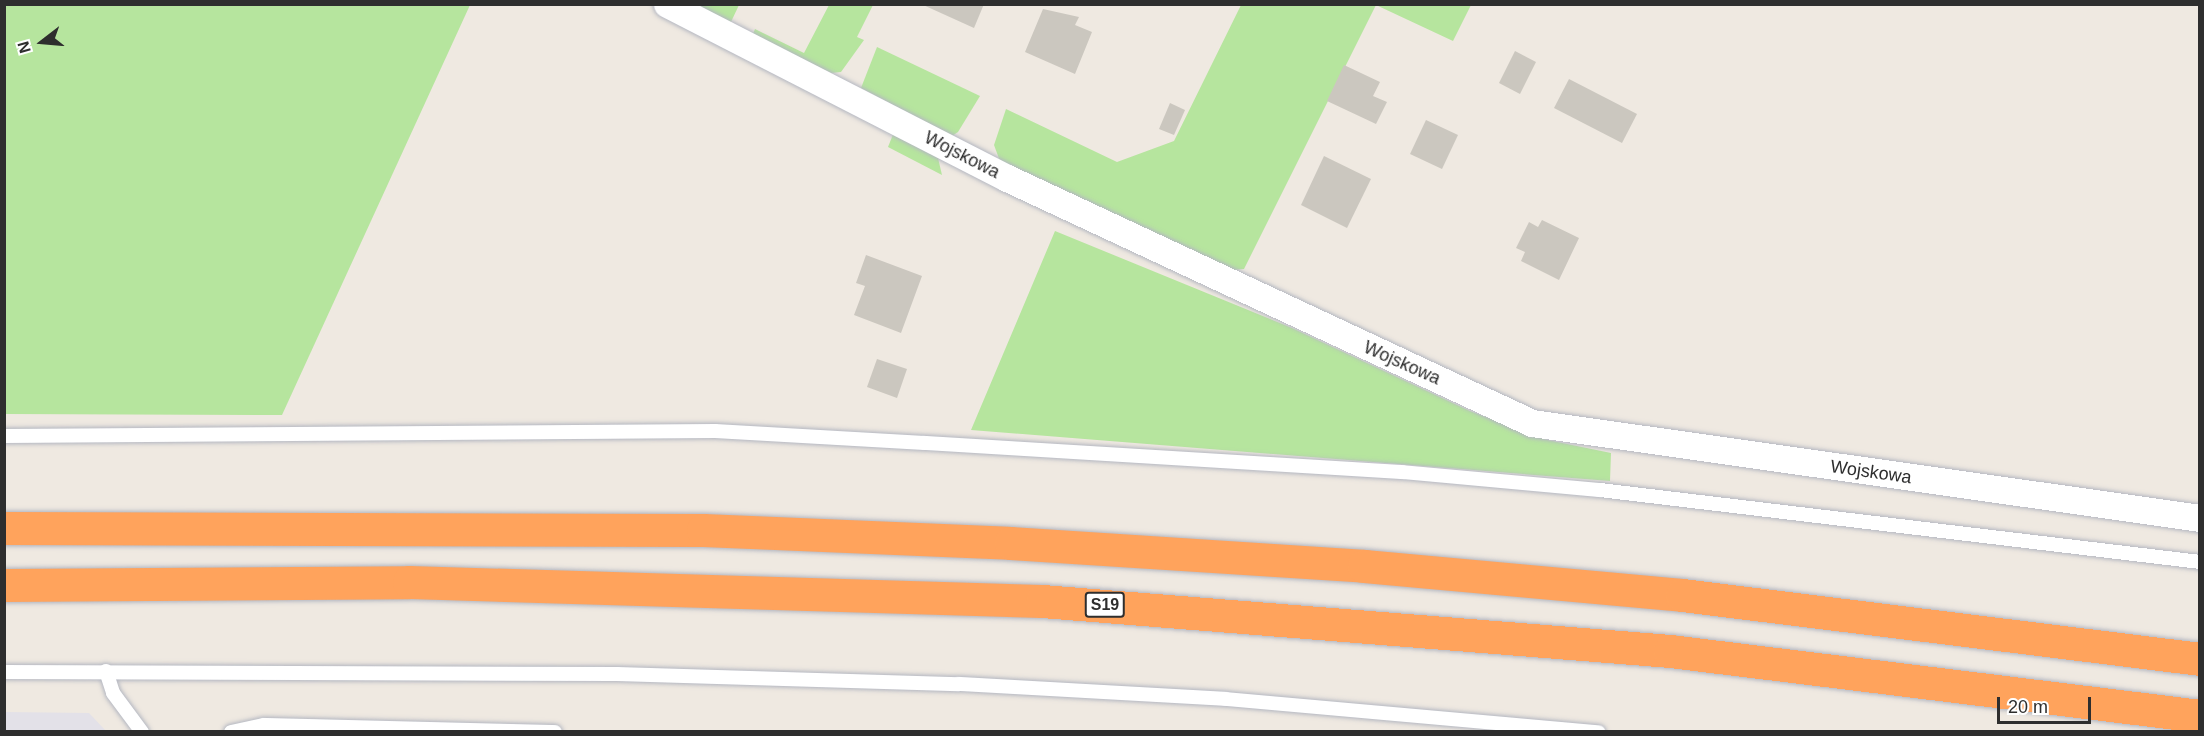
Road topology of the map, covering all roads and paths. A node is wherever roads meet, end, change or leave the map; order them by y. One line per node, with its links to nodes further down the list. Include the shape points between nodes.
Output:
1 (667, 4): 3 (street, Wojskowa, via 1007,178 1532,423)
2 (4, 436): 5 (lane, via 715,431 1402,472 1600,490)
3 (2199, 518)
4 (4, 528): 7 (highway, via 703,530 1011,543 1353,565 1682,595)
5 (2199, 562)
6 (4, 585): 10 (highway, S19, via 409,582 1042,601 1647,648)
7 (2199, 659)
8 (106, 671): 9 (lane); 11 (lane, via 113,693); 14 (lane, via 617,674 959,684 1226,699)
9 (4, 672)
10 (2199, 716)
11 (142, 732)
12 (231, 732): 13 (lane, via 264,725)
13 (555, 732)
14 (1599, 732)

